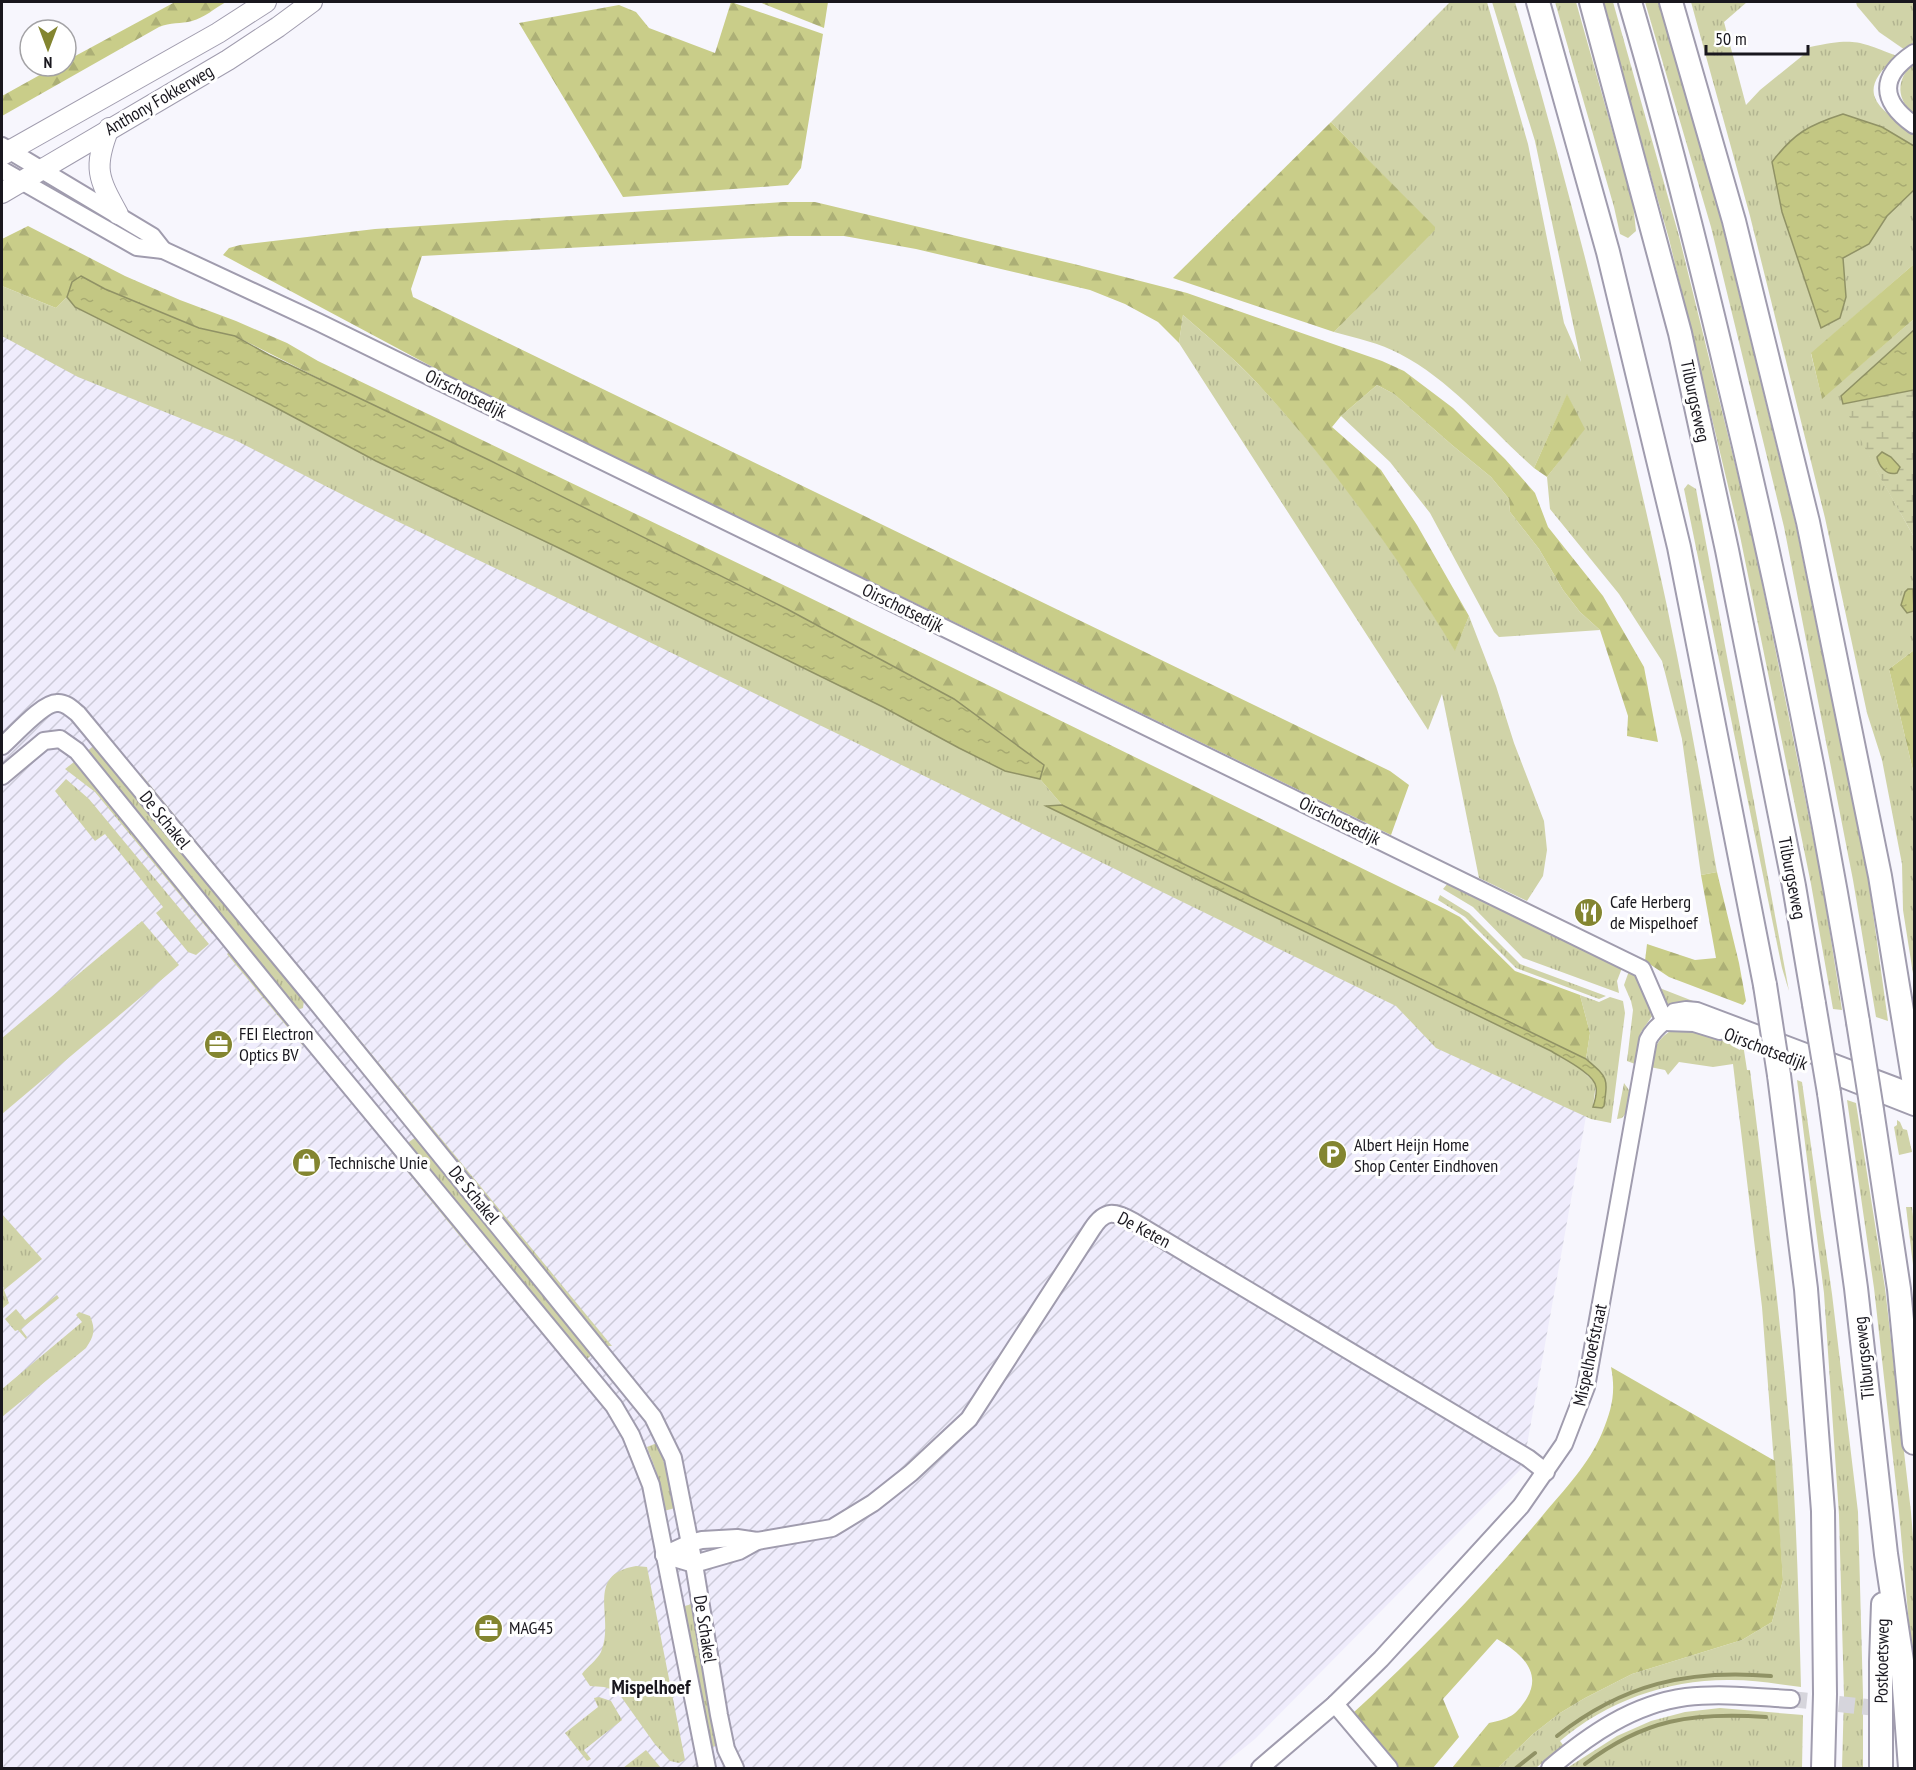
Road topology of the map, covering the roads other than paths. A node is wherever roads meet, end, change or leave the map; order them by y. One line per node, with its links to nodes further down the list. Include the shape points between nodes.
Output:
1 (266, 2): 10 (main road, Anthony Fokkerweg, via 218,33)
2 (312, 2): 9 (main road, Anthony Fokkerweg, via 228,60)
3 (1538, 2): 37 (highway, bridge, via 1608,252 1679,547 1765,985 1806,1289 1823,1511)
4 (1591, 2): 27 (highway, Tilburgseweg, bridge, via 1680,333 1794,886 1829,1093 1856,1288)
5 (1630, 2): 23 (highway, Tilburgseweg, bridge, via 1692,229 1764,529 1835,880 1899,1289)
6 (1671, 2): 20 (highway, via 1734,221 1808,522 1880,876)
7 (1914, 53): 8 (street, via 1890,75 1887,90 1894,106)
8 (1914, 125)
9 (109, 128): 11 (main road, Anthony Fokkerweg); 15 (main road, via 100,152 100,175)
10 (4, 151): 11 (street, Oirschotsedijk)
11 (41, 169): 13 (main road, Anthony Fokkerweg); 15 (street, Oirschotsedijk)
12 (2, 170): 13 (street, Oirschotsedijk)
13 (20, 182): 14 (main road, Anthony Fokkerweg); 16 (street, Oirschotsedijk, via 137,247)
14 (2, 193)
15 (118, 214): 16 (street, Oirschotsedijk, via 152,236)
16 (163, 250): 19 (street, Oirschotsedijk, via 1642,969)
17 (2, 746): 26 (street, De Schakel, via 55,702 78,714 653,1417 673,1458)
18 (2, 776): 28 (street, De Schakel, via 44,741 60,739 76,751 614,1406 648,1477)
19 (1665, 1022): 21 (street, Oirschotsedijk, via 1674,1012 1697,1011); 22 (street, Oirschotsedijk, via 1694,1023 1729,1034); 24 (street, Mispelhoefstraat, via 1652,1031 1648,1040 1586,1387 1564,1444)
20 (1914, 1084)
21 (1914, 1094)
22 (1914, 1107)
23 (1914, 1443)
24 (1546, 1473): 25 (street, De Keten, via 1528,1458 1144,1228 1110,1213 1100,1217 969,1419 944,1443 873,1503 832,1528); 31 (street, Mispelhoefstraat, via 1521,1506)
25 (757, 1541): 26 (street, De Keten, via 737,1538); 29 (street, De Keten, via 739,1551)
26 (690, 1543): 28 (street, De Keten); 29 (street, De Schakel)
27 (1886, 1554): 38 (highway, Postkoetsweg); 39 (highway, Tilburgseweg, via 1902,1661)
28 (664, 1555): 29 (street); 32 (street, De Schakel)
29 (694, 1564): 33 (street, De Schakel, via 719,1715 726,1749)
30 (1791, 1699): 36 (street, via 1721,1695 1655,1704 1616,1720)
31 (1335, 1704): 34 (street, Mispelhoefstraat); 35 (street)
32 (707, 1768)
33 (735, 1768)
34 (1260, 1768)
35 (1389, 1768)
36 (1550, 1768)
37 (1824, 1768)
38 (1881, 1768)
39 (1910, 1768)

